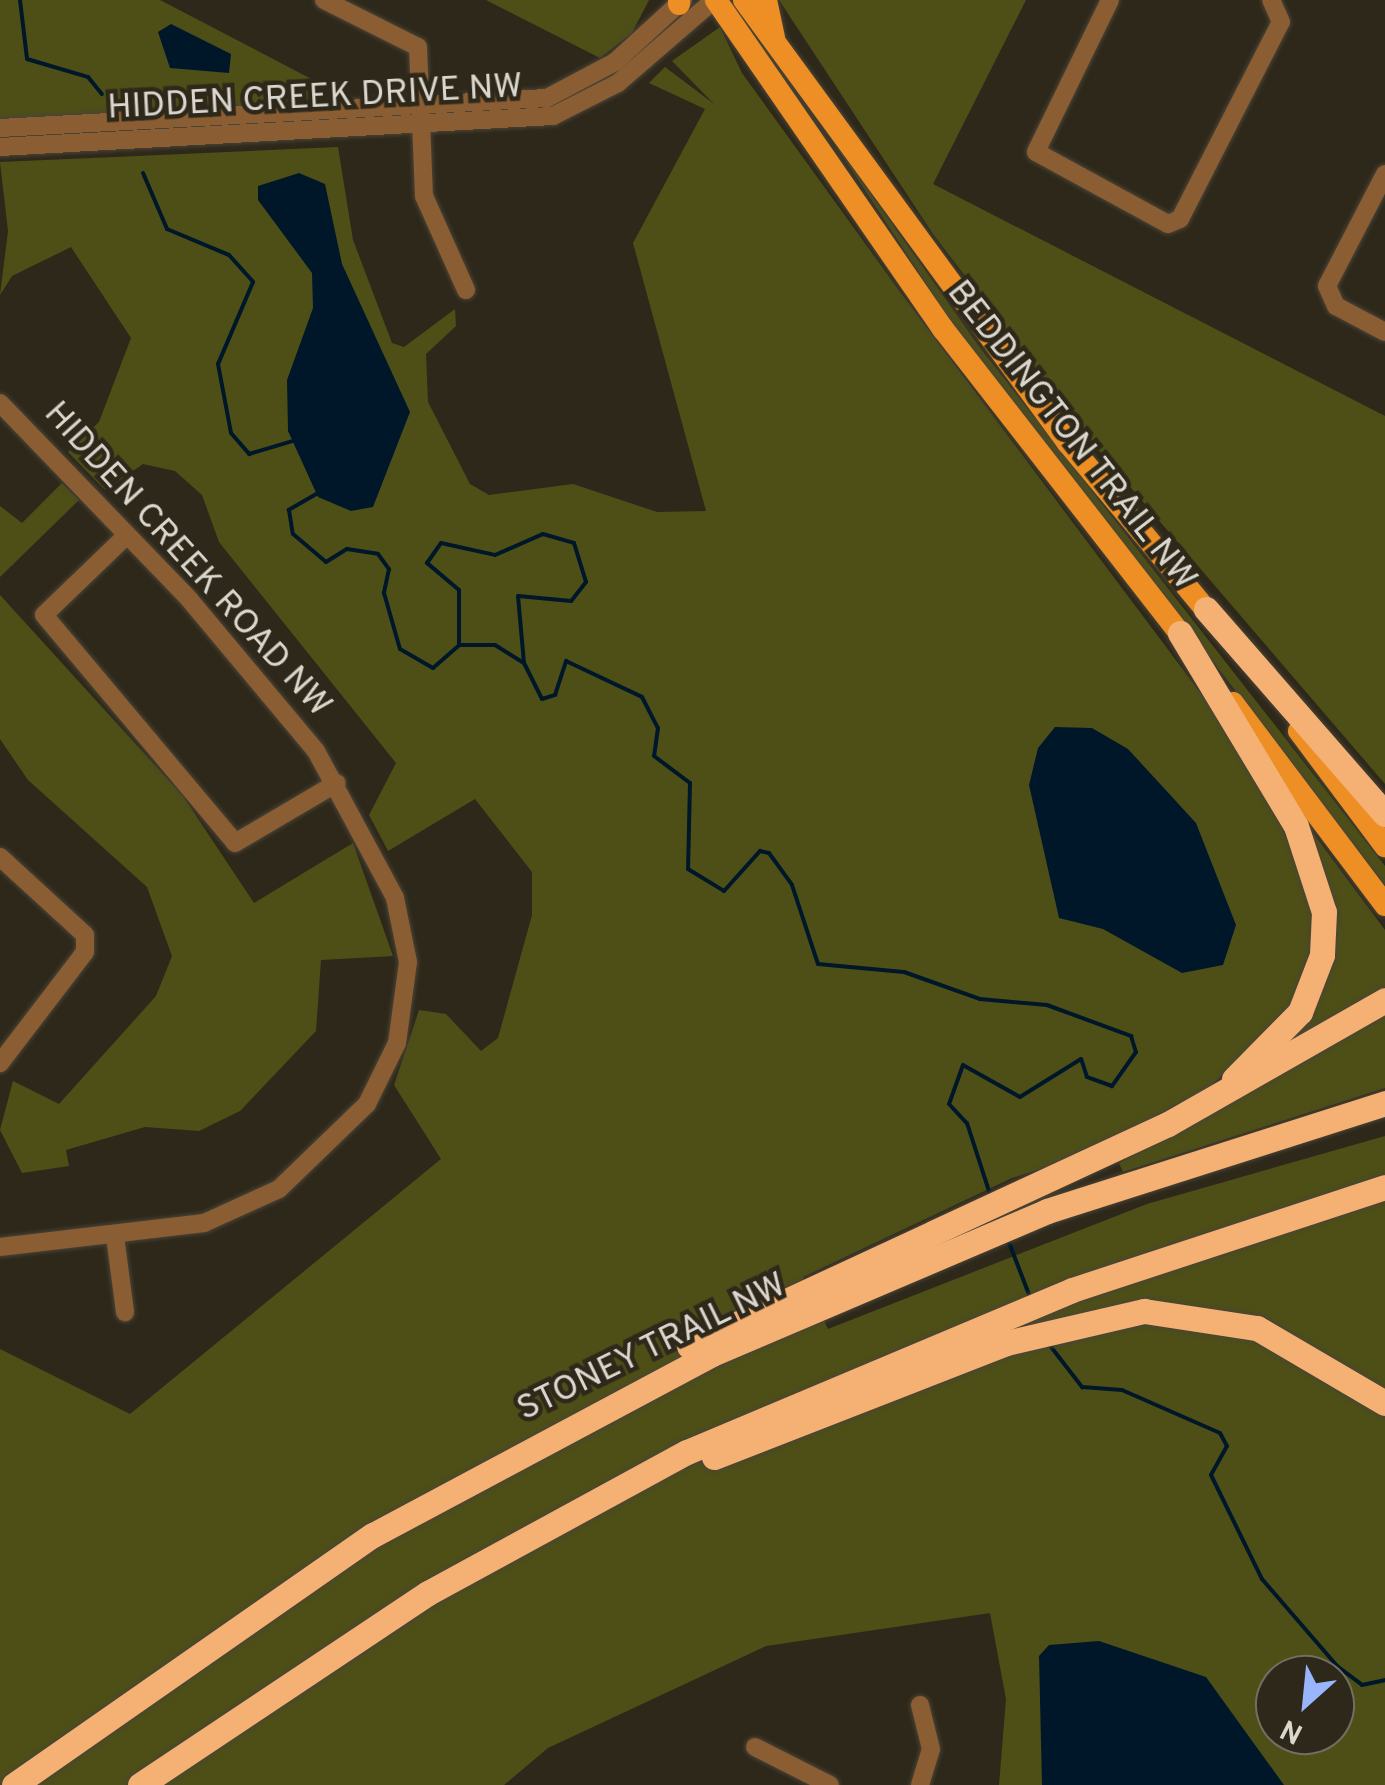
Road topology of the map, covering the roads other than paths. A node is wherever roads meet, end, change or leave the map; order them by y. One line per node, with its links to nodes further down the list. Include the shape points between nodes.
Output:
1 (324, 0): 10 (street, via 418,47)
2 (715, 0): 9 (street, HIDDEN CREEK DRIVE NW, via 618,83); 22 (main road, BEDDINGTON TRAIL NW, via 942,329)
3 (744, 0): 8 (main road, BEDDINGTON TRAIL NW)
4 (766, 0): 8 (main road)
5 (1110, 0): 6 (street, via 1036,152 1168,224 1180,219 1280,22)
6 (1271, 0)
7 (680, 1): 9 (street, HIDDEN CREEK DRIVE NW, via 615,62)
8 (774, 42): 21 (main road, BEDDINGTON TRAIL NW, via 1058,429)
9 (550, 107): 10 (street, HIDDEN CREEK DRIVE NW); 13 (street, HIDDEN CREEK DRIVE NW)
10 (418, 109): 11 (street, HIDDEN CREEK DRIVE NW); 13 (street)
11 (278, 114): 12 (street, HIDDEN CREEK DRIVE NW); 14 (street)
12 (0, 128)
13 (418, 128): 14 (street, HIDDEN CREEK DRIVE NW); 17 (street, via 424,196)
14 (280, 134): 15 (street, HIDDEN CREEK DRIVE NW)
15 (0, 147)
16 (1385, 174): 18 (street, via 1328,286 1336,306)
17 (466, 290)
18 (1385, 332)
19 (0, 403): 20 (street, HIDDEN CREEK ROAD NW)
20 (128, 534): 23 (street, HIDDEN CREEK ROAD NW); 23 (street, via 44,616 235,843)
21 (1206, 609): 24 (highway); 25 (main road, BEDDINGTON TRAIL NW)
22 (1180, 633): 27 (main road, BEDDINGTON TRAIL NW); 30 (highway, via 1296,826 1324,912 1322,955 1300,1012)
23 (338, 784): 33 (street, HIDDEN CREEK ROAD NW, via 404,928 404,1010 387,1066 335,1142 279,1188 204,1223)
24 (1385, 814)
25 (1385, 846)
26 (0, 856): 29 (street, via 85,935 85,952)
27 (1385, 905)
28 (1385, 1000): 30 (highway)
29 (0, 1063)
30 (1222, 1095): 38 (highway, via 945,1221 491,1452)
31 (1385, 1103): 38 (highway, STONEY TRAIL NW, via 1047,1211 961,1246 712,1354)
32 (1385, 1187): 36 (highway, via 1072,1290)
33 (115, 1236): 34 (street, HIDDEN CREEK ROAD NW); 35 (street)
34 (0, 1247)
35 (125, 1312)
36 (1000, 1332): 37 (highway, via 1144,1310 1234,1320); 42 (highway, via 677,1472 443,1585)
37 (1385, 1403)
38 (420, 1507): 41 (highway, STONEY TRAIL NW)
39 (920, 1705): 44 (street, via 931,1750)
40 (756, 1746): 43 (street)
41 (14, 1785)
42 (140, 1785)
43 (830, 1785)
44 (920, 1785)

